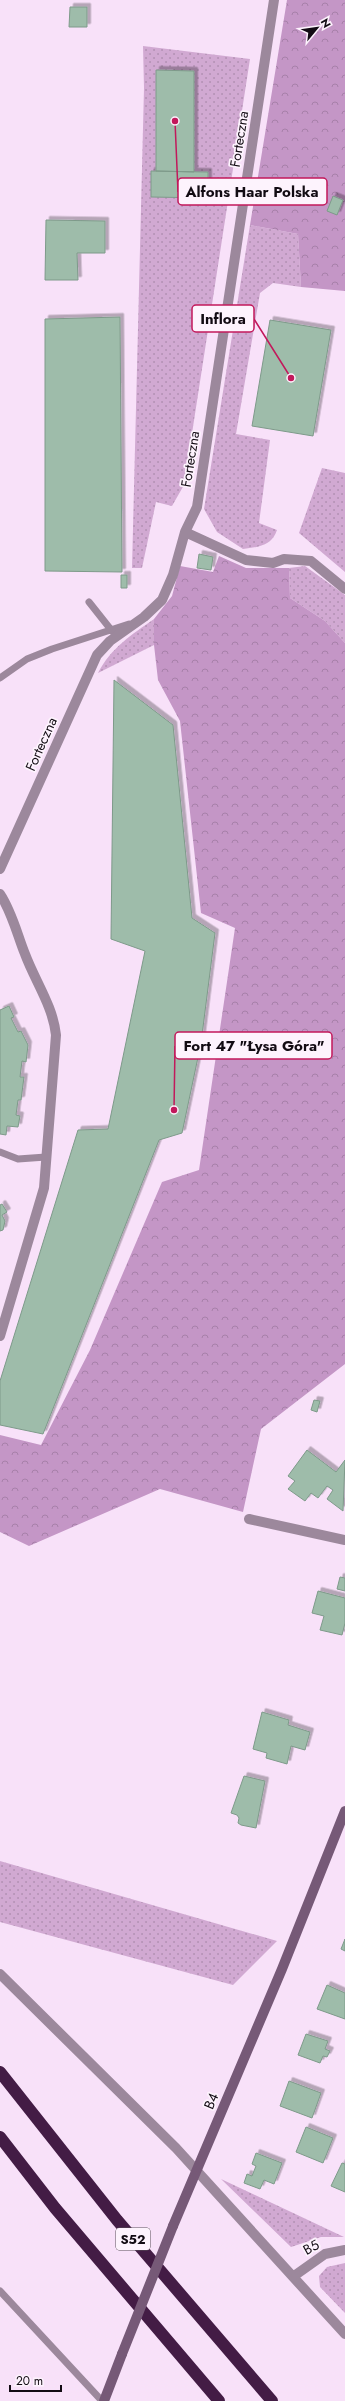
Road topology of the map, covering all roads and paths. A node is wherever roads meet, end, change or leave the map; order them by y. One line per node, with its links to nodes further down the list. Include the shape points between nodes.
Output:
1 (274, 0): 2 (street, Forteczna, via 197,507)
2 (185, 532): 3 (street, via 246,560 273,563 284,559 311,561); 5 (street, Forteczna, via 173,575 162,600)
3 (345, 589)
4 (89, 602): 6 (lane)
5 (144, 617): 6 (lane); 8 (street, Forteczna, via 110,641 97,655)
6 (112, 631): 7 (lane, via 52,649 27,660)
7 (0, 678)
8 (1, 865)
9 (0, 894): 11 (street, via 54,1020 56,1035)
10 (0, 1152): 11 (lane, via 18,1158)
11 (46, 1157): 12 (street, via 44,1188)
12 (0, 1336)
13 (249, 1519): 14 (street)
14 (345, 1540)
15 (345, 1811): 19 (street, B4, via 282,1969)
16 (0, 1974): 19 (street, via 176,2148)
17 (0, 2072): 26 (highway, S52, via 117,2220)
18 (0, 2137): 25 (highway, S52, via 56,2208)
19 (196, 2172): 21 (street); 24 (street, B4, bridge)
20 (345, 2250): 21 (street, B5, via 325,2254)
21 (294, 2276): 23 (street)
22 (0, 2291): 24 (lane)
23 (345, 2334)
24 (103, 2401)
25 (219, 2401)
26 (272, 2401)

